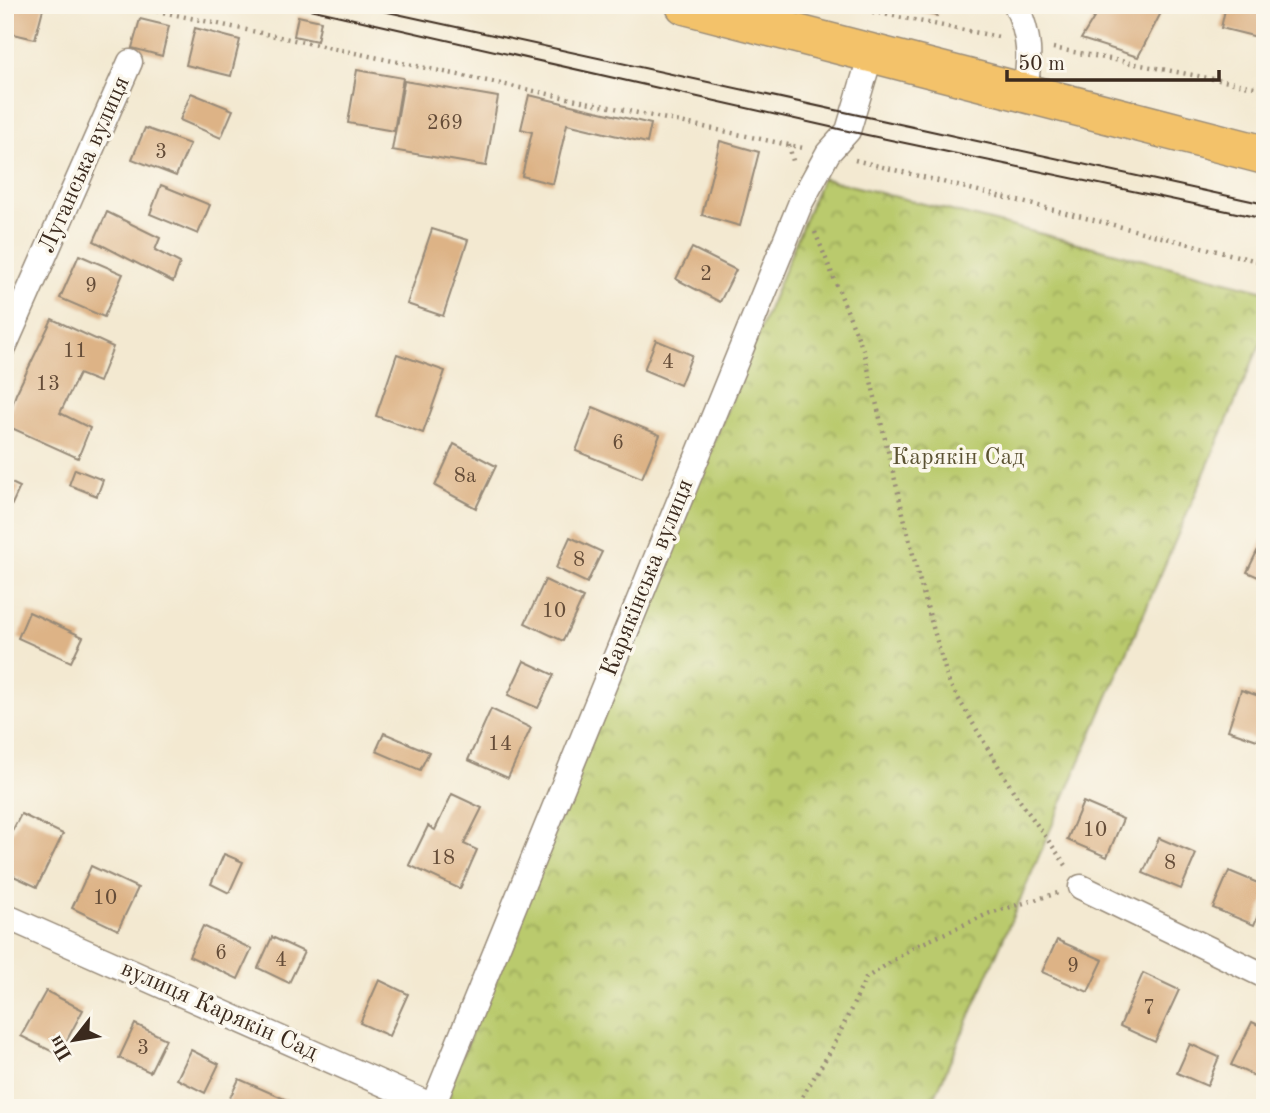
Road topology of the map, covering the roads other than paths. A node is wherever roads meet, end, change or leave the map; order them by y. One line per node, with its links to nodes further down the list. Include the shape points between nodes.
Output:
1 (685, 5): 3 (main road)
2 (1016, 5): 5 (street, via 1028,31)
3 (871, 54): 5 (main road); 11 (street, Карякінська вулиця, via 848,131 828,153 801,202)
4 (130, 62): 7 (street, Луганська вулиця)
5 (1025, 93): 6 (main road)
6 (1265, 155)
7 (5, 345)
8 (1082, 887): 10 (street)
9 (5, 916): 11 (street, вулиця Карякін Сад)
10 (1265, 976)
11 (433, 1107)

